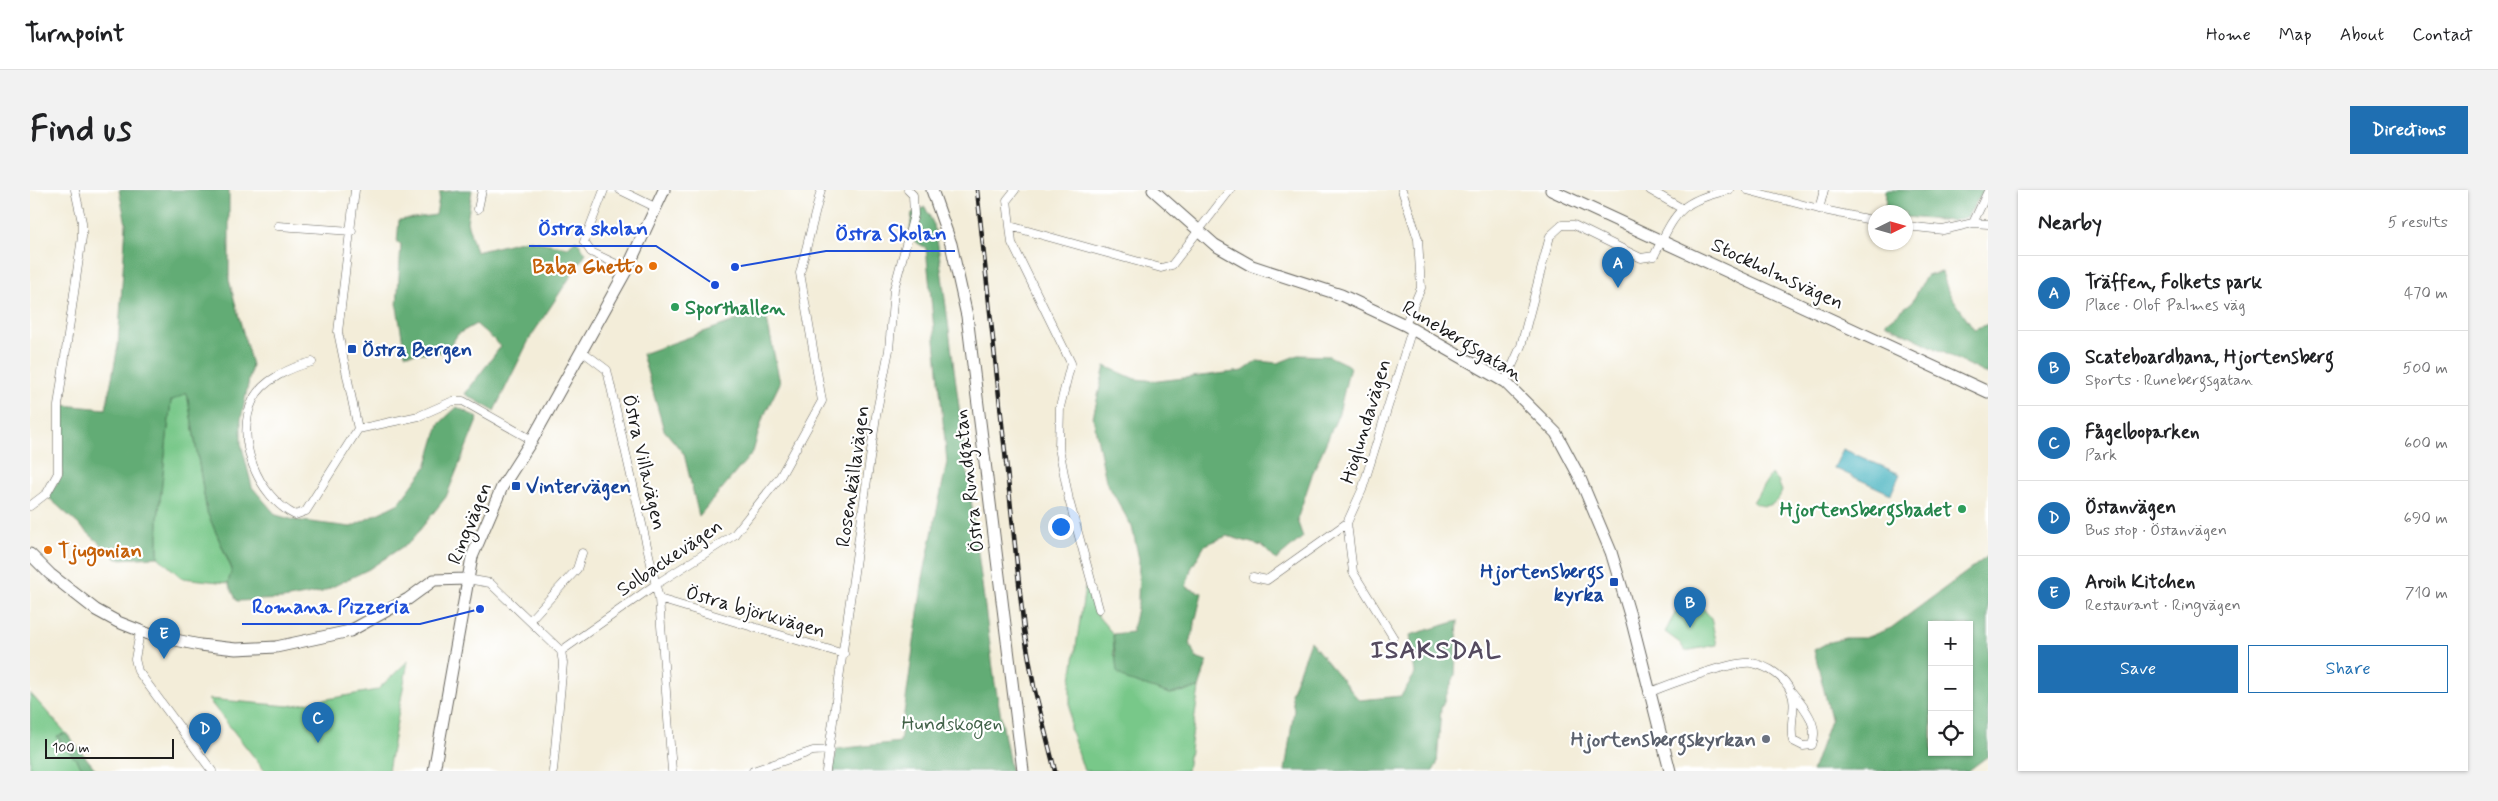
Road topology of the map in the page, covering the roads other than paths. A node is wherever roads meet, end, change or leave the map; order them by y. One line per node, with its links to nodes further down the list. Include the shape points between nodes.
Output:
1 (74, 190): 41 (street, via 82,222 82,237 58,406 58,473 47,493)
2 (355, 190): 30 (street)
3 (482, 190): 22 (street)
4 (604, 190): 33 (street, via 584,242 591,252)
5 (620, 190): 20 (street)
6 (664, 190): 20 (street, Ringvägen)
7 (821, 190): 47 (street, Solbackevägen, via 800,273 822,401 780,477 734,535)
8 (908, 190): 54 (street, Rosenkällavägen, via 913,195 914,215 894,288 889,350 876,416)
9 (932, 190): 64 (street, Östra Rundgatan, via 951,244 967,316)
10 (1015, 190): 28 (street, via 1006,200)
11 (1153, 190): 31 (street, Runebergsgatan)
12 (1230, 190): 31 (street)
13 (1402, 190): 34 (street, Höglundavägen, via 1418,239 1421,288)
14 (1551, 190): 32 (street, Stockholmsvägen)
15 (1650, 190): 21 (street)
16 (1729, 190): 21 (street, via 1710,194)
17 (1747, 190): 23 (street)
18 (1824, 190): 23 (street)
19 (1988, 191): 25 (street)
20 (657, 208): 33 (street, Ringvägen)
21 (1681, 208): 32 (street, via 1667,227)
22 (478, 209)
23 (1819, 210): 24 (street)
24 (1868, 219)
25 (1973, 223): 26 (street); 29 (street, via 1943,230)
26 (1988, 224)
27 (278, 226): 30 (street)
28 (1010, 226): 31 (street, via 1162,268 1172,265); 49 (street, via 1012,243 1071,363 1060,407 1058,448 1069,500)
29 (1913, 227)
30 (352, 231): 39 (street, via 338,332)
31 (1197, 231): 34 (street, Runebergsgatan, via 1252,266 1341,295)
32 (1662, 241): 37 (street, via 1654,256 1641,258 1574,225 1562,224 1550,236 1521,346); 38 (street, Stockholmsvägen)
33 (627, 269): 35 (street, Ringvägen)
34 (1409, 327): 37 (street, Runebergsgatan); 42 (street, Höglundavägen, via 1362,490)
35 (582, 351): 40 (street, Ringvägen); 47 (street, Östra Villavägen, via 608,370)
36 (312, 362): 39 (street, via 293,367 273,379 253,399 247,442 254,468 272,499 295,515 306,512)
37 (1505, 382): 56 (street, Runebergsgatan, via 1556,433 1592,504 1624,595)
38 (1988, 392)
39 (358, 429): 40 (street, via 419,416 452,401 464,401)
40 (532, 440): 46 (street, Ringvägen, via 491,510 472,557)
41 (30, 506)
42 (1347, 523): 45 (street, Höglundavägen, via 1268,580); 52 (street, via 1353,572)
43 (582, 553): 50 (street, via 577,569)
44 (30, 554): 51 (street, Ringvägen, via 96,610)
45 (1253, 577)
46 (467, 579): 50 (street, via 490,583); 51 (street, Ringvägen, via 434,580 350,631 276,648 206,646); 59 (street)
47 (655, 585): 48 (street, Östra Villavägen); 53 (street, Solbackevägen)
48 (660, 599): 54 (street, Östra björkvägen); 61 (street, Östra Villavägen)
49 (1100, 608)
50 (530, 620): 53 (street)
51 (140, 632): 58 (street, via 135,659 138,671)
52 (1393, 637)
53 (561, 651): 60 (street, via 563,663)
54 (844, 654): 57 (street, Rosenkällavägen)
55 (1791, 690): 55 (street, via 1794,699 1790,730 1793,741 1803,746 1812,745 1815,737 1812,722); 56 (street, via 1783,677 1751,663 1700,675)
56 (1648, 693): 65 (street, Runebergsgatan)
57 (830, 750): 62 (street, via 813,751); 63 (street, Rosenkällavägen)
58 (212, 771)
59 (434, 771)
60 (553, 771)
61 (672, 771)
62 (753, 771)
63 (826, 771)
64 (1023, 771)
65 (1670, 771)

